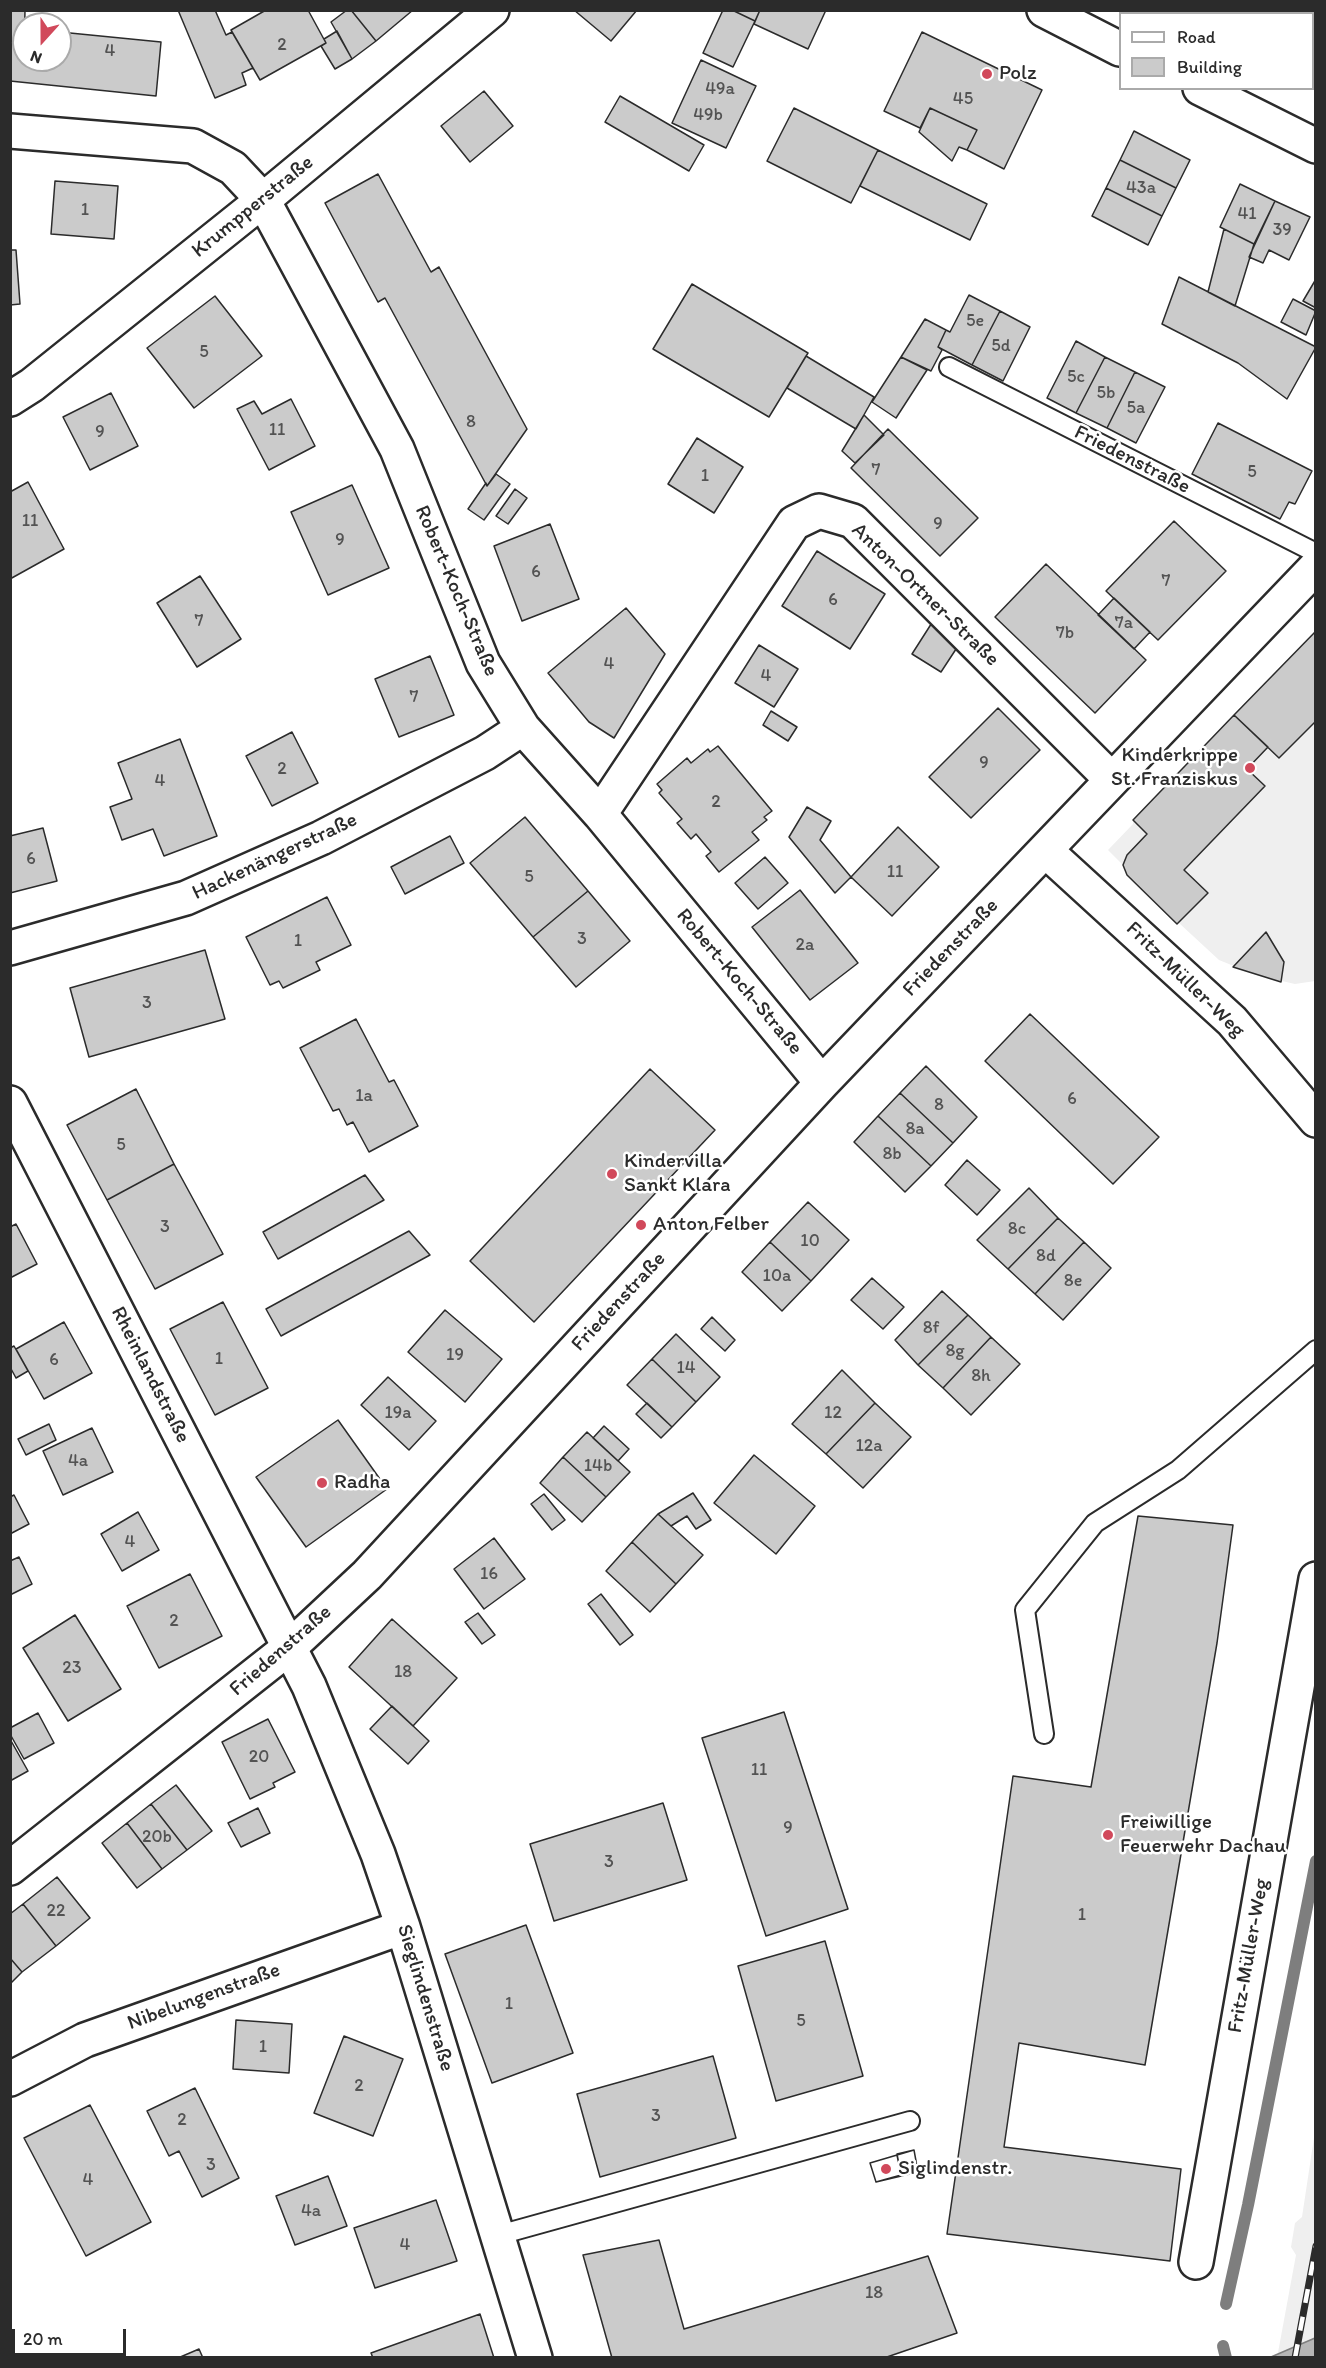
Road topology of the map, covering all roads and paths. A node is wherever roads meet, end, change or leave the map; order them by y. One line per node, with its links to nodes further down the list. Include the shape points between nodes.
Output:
1 (492, 10): 7 (street, Krumpperstraße)
2 (1044, 10): 3 (street)
3 (1119, 48)
4 (1204, 90): 6 (street)
5 (10, 131): 7 (street, Robert-Koch-Straße, via 193,146 233,168)
6 (1316, 146)
7 (263, 200): 9 (street, Krumpperstraße); 12 (street, Robert-Koch-Straße, via 397,449 483,663)
8 (949, 368): 10 (lane, Friedenstraße)
9 (10, 399)
10 (1316, 554)
11 (1316, 567): 13 (street, Friedenstraße)
12 (523, 728): 14 (street, Robert-Koch-Straße); 16 (street, Hackenängerstraße, via 485,753 321,838 186,898)
13 (1113, 780): 14 (street, Anton-Ortner-Straße, via 854,521 819,511 794,523); 15 (street, Friedenstraße)
14 (600, 814): 17 (street, Robert-Koch-Straße)
15 (1045, 850): 17 (street, Friedenstraße); 19 (street, Fritz-Müller-Weg, via 1232,1021)
16 (10, 948)
17 (822, 1083): 22 (street, Friedenstraße, via 367,1575)
18 (10, 1103): 22 (street, Rheinlandstraße)
19 (1316, 1120)
20 (1316, 1350): 23 (lane, via 1178,1470 1095,1523 1025,1610)
21 (1316, 1579): 29 (street, Fritz-Müller-Weg)
22 (290, 1647): 24 (street, Friedenstraße); 25 (street, Sieglindenstraße, via 378,1854)
23 (1044, 1734)
24 (10, 1868)
25 (403, 1927): 26 (street, Nibelungenstraße, via 84,2040); 28 (street, Sieglindenstraße)
26 (10, 2079)
27 (910, 2121): 28 (lane)
28 (500, 2235): 30 (street, Sieglindenstraße)
29 (1196, 2262)
30 (535, 2358)

